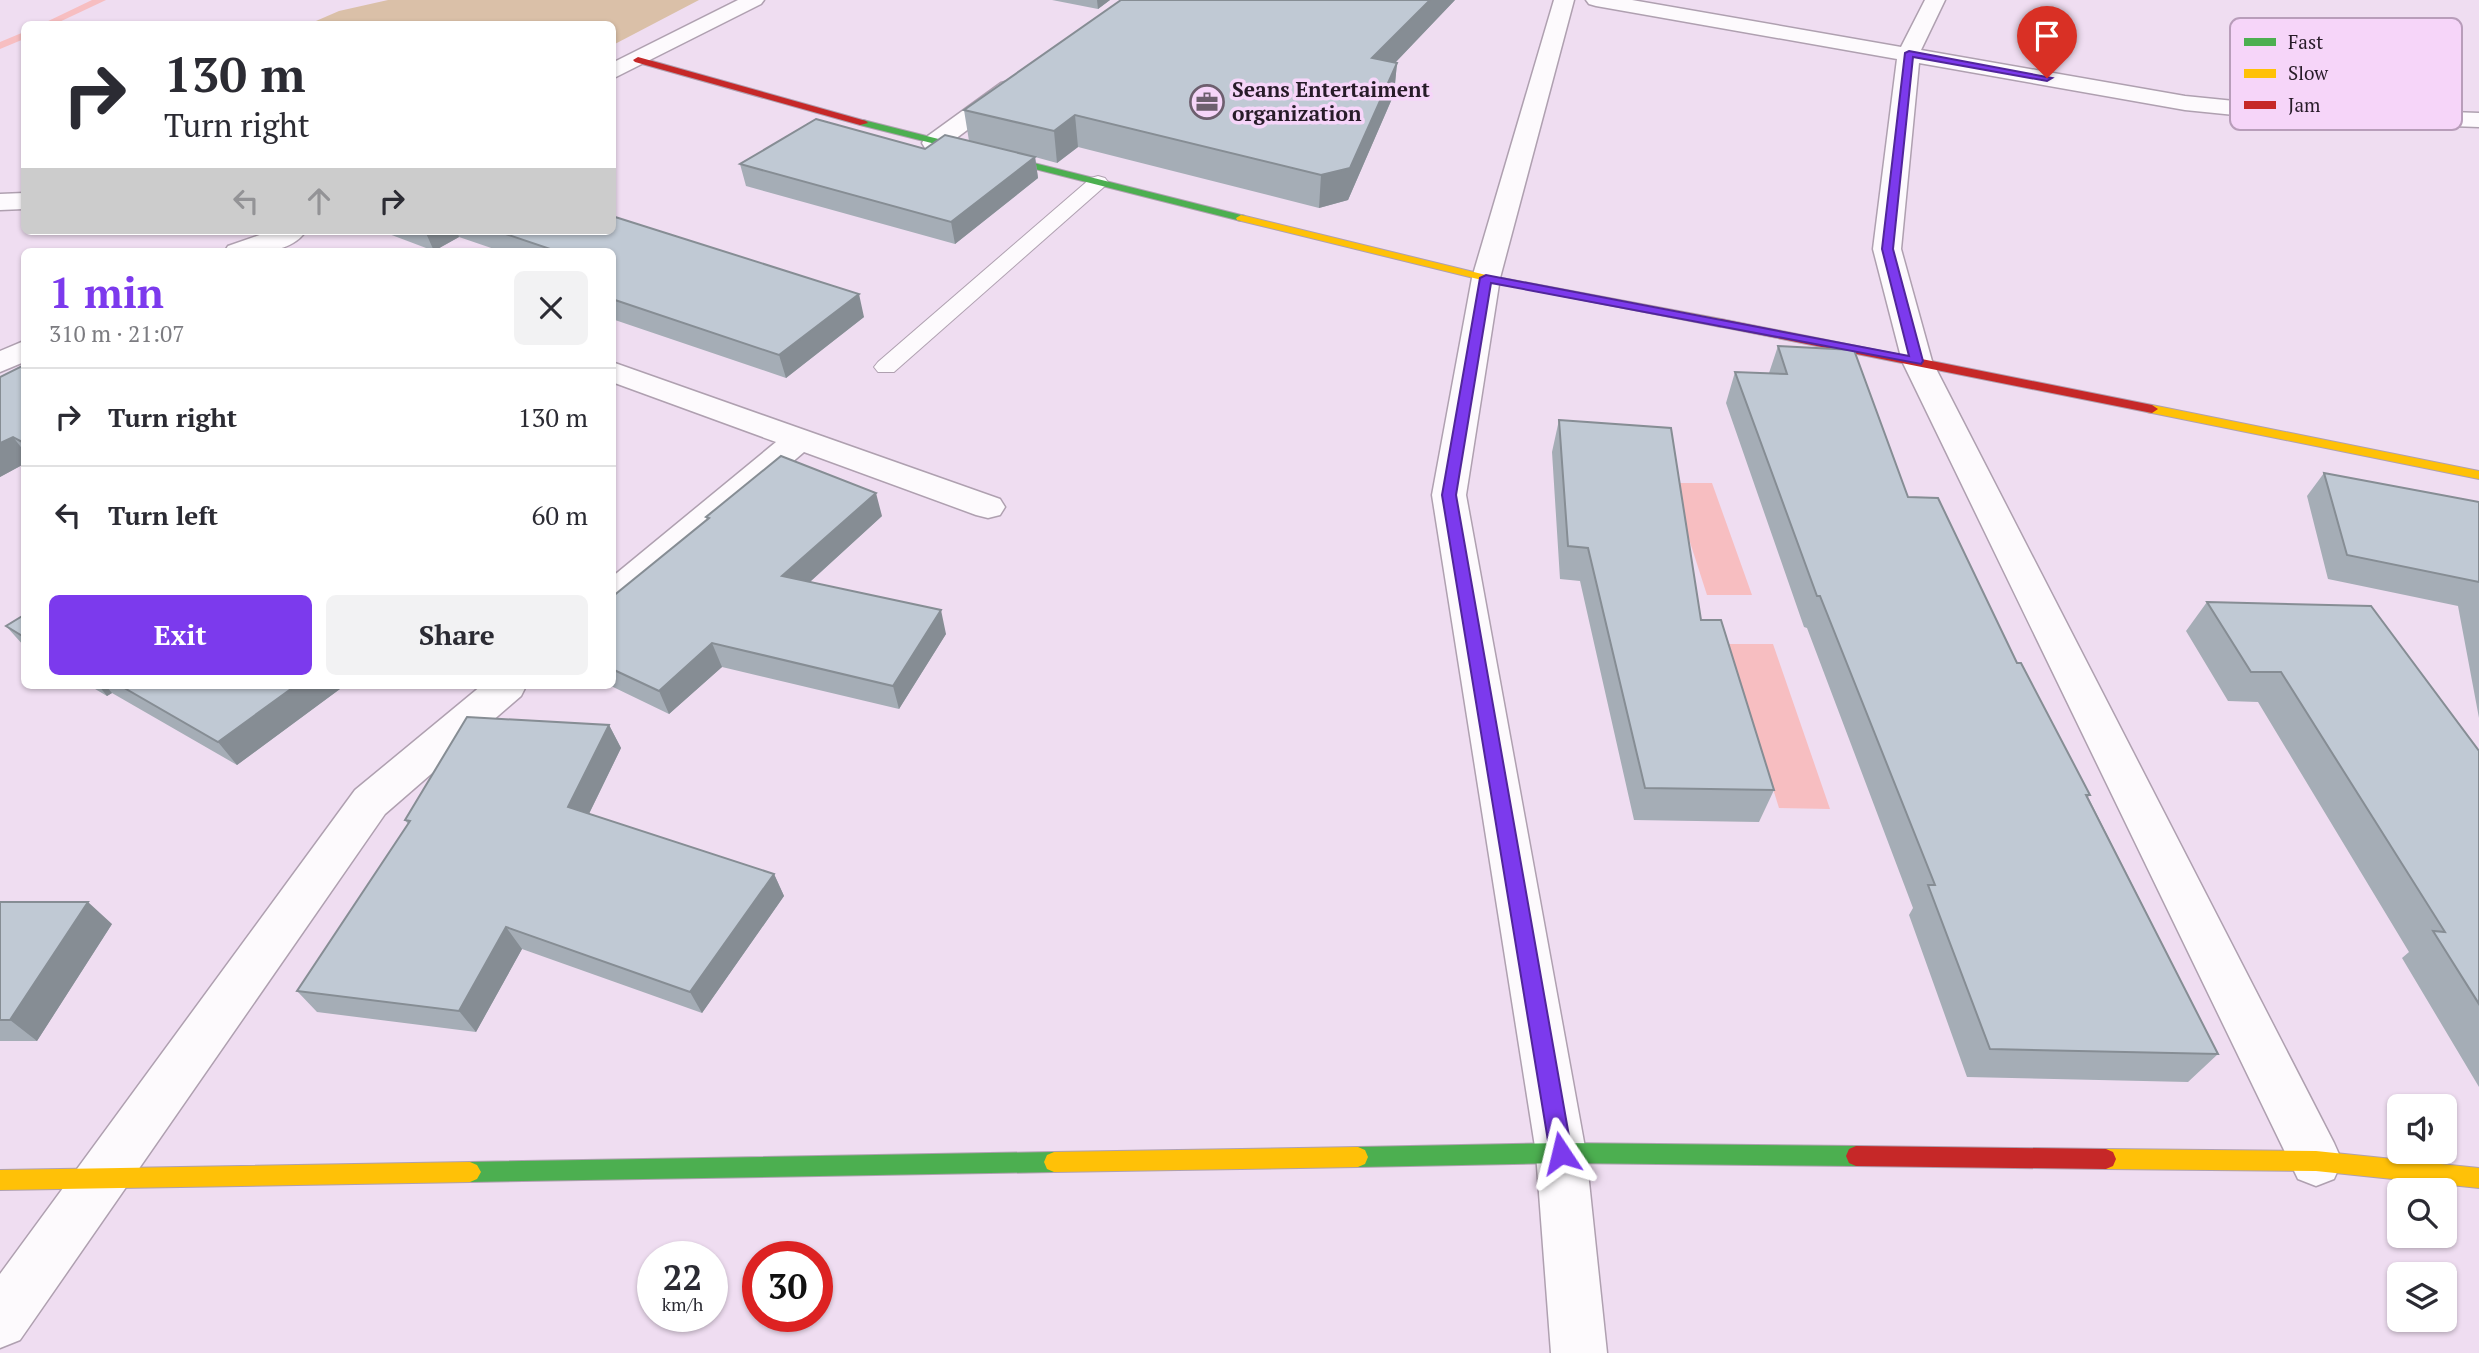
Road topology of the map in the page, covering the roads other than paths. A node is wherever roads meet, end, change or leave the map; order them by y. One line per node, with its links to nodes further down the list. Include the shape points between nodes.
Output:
1 (754, 0): 6 (street)
2 (1564, 0): 16 (street)
3 (1596, 0): 5 (street)
4 (1935, 0): 5 (street)
5 (1909, 53): 9 (street); 18 (street, via 1887,249)
6 (638, 60): 7 (street); 10 (street)
7 (616, 70)
8 (1031, 71): 10 (street)
9 (2230, 108)
10 (934, 142): 11 (street)
11 (1098, 182): 16 (street); 20 (lane)
12 (21, 201): 13 (street)
13 (0, 202)
14 (286, 235): 15 (street)
15 (264, 248)
16 (1486, 278): 18 (street); 27 (street, via 1449,495)
17 (21, 352): 19 (street)
18 (1917, 361): 23 (street); 28 (street)
19 (0, 363)
20 (886, 368)
21 (616, 372): 22 (street)
22 (799, 439): 24 (street); 25 (street)
23 (2479, 475)
24 (988, 508)
25 (616, 594)
26 (503, 689): 31 (street, via 370,802)
27 (1561, 1153): 28 (street); 31 (street); 33 (street)
28 (2316, 1161): 29 (street)
29 (2479, 1178)
30 (0, 1180): 31 (street)
31 (99, 1180): 32 (street)
32 (0, 1320)
33 (1579, 1353)

